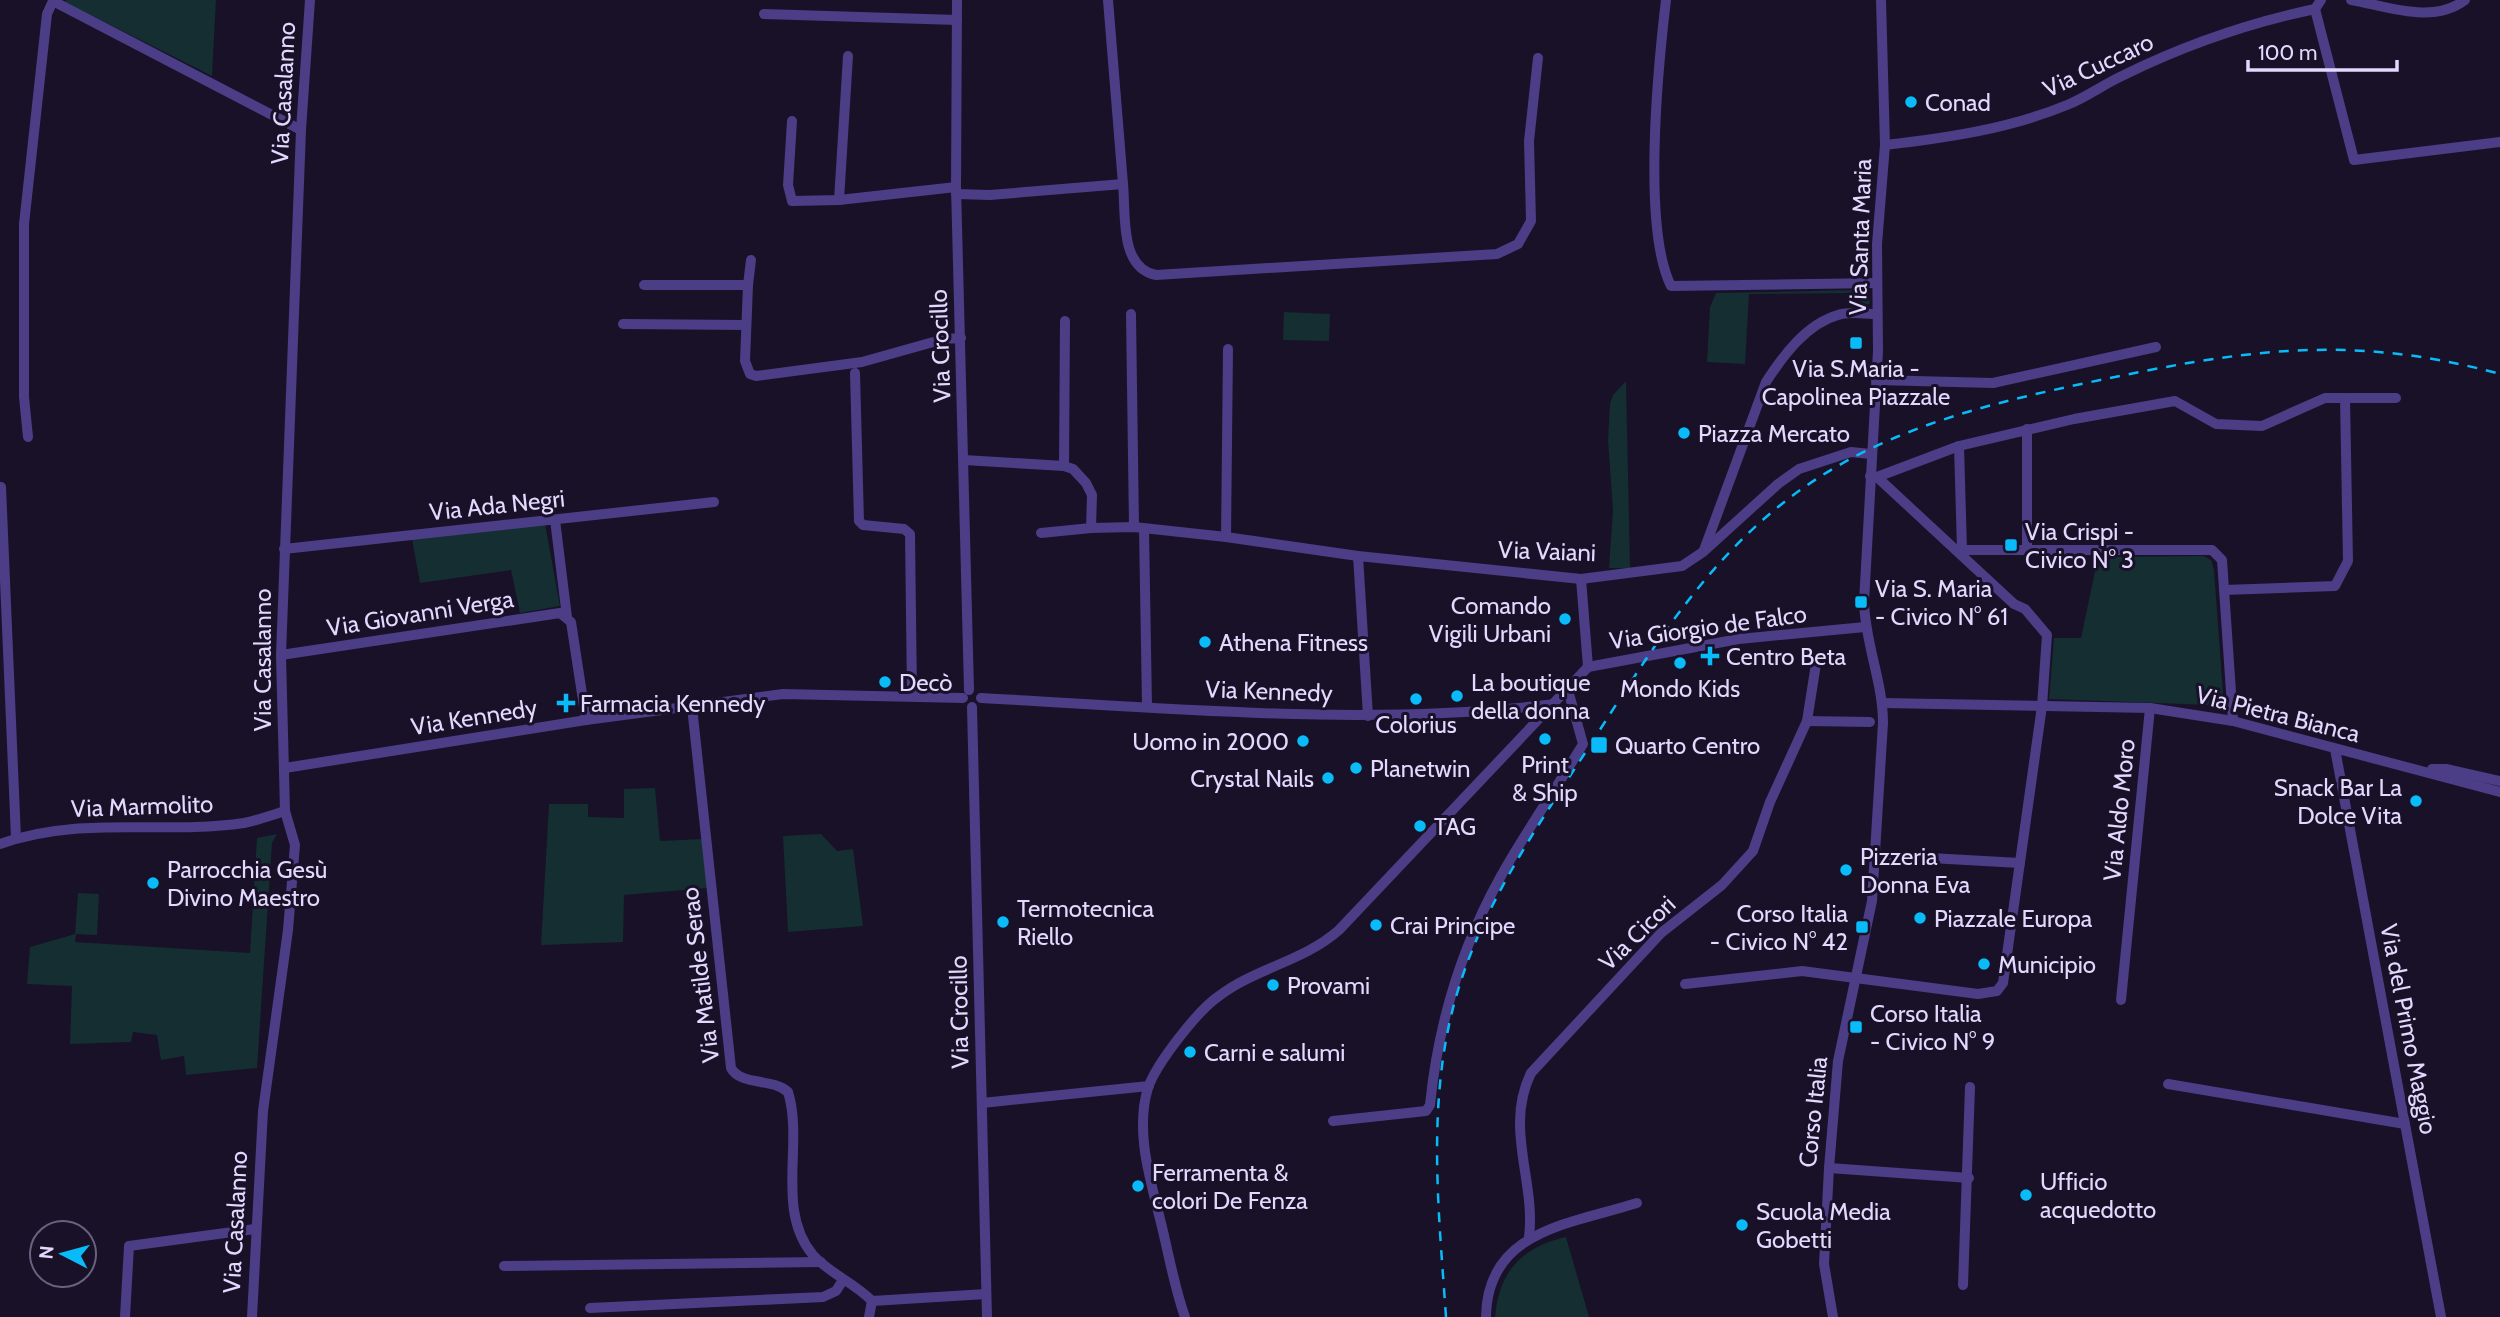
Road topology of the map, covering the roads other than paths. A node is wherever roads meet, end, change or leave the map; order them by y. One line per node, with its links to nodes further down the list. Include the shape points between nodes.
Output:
1 (310, 0): 14 (street, Via Casalanno)
2 (957, 0): 10 (street, Via Crocillo)
3 (1108, 0): 17 (street)
4 (1666, 0): 21 (street, via 1658,87 1656,218 1664,271 1671,286)
5 (1881, 0): 16 (street, Via Santa Maria)
6 (2351, 0): 7 (street, via 2432,13)
7 (2465, 0)
8 (2318, 4): 15 (street, via 2354,160); 16 (street, Via Cuccaro, via 2239,27 2030,118 1954,137)
9 (764, 14): 10 (street)
10 (957, 20): 18 (street, Via Crocillo)
11 (848, 56): 19 (street)
12 (1538, 58): 17 (street, via 1529,141 1531,221 1518,244 1497,254 1151,274 1131,256)
13 (792, 121): 19 (street, via 790,198 797,202)
14 (301, 130): 37 (street, via 54,1 47,14 24,224); 50 (street, Via Casalanno)
15 (2500, 142)
16 (1885, 145): 21 (street, Via Santa Maria)
17 (1124, 184): 18 (street, via 990,195)
18 (956, 191): 19 (street); 29 (street, Via Crocillo)
19 (839, 200)
20 (751, 260): 23 (street)
21 (1877, 283): 25 (street, Via Santa Maria)
22 (644, 285): 23 (street)
23 (748, 285): 28 (street)
24 (1131, 314): 47 (street)
25 (1876, 314): 33 (street, Via Santa Maria); 53 (street, via 1846,313 1827,319 1802,337 1766,383)
26 (1065, 321): 41 (street)
27 (623, 324): 28 (street)
28 (746, 325): 29 (street, via 745,361 750,374 756,376 862,362)
29 (961, 338): 40 (street, Via Crocillo)
30 (2157, 347): 33 (street, via 1993,383)
31 (1228, 349): 49 (street)
32 (855, 373): 64 (street, via 859,521 910,534)
33 (1876, 380): 39 (street, Via Santa Maria)
34 (2345, 398): 35 (street); 36 (street, via 2325,398 2262,426 2216,424 2175,401); 56 (street, via 2348,561 2335,586)
35 (2396, 398)
36 (2027, 429): 38 (street); 52 (street)
37 (28, 437)
38 (1959, 446): 42 (street); 51 (street)
39 (1871, 454): 42 (street, Via Santa Maria); 53 (street, Via Vaiani, via 1851,452 1799,469)
40 (964, 460): 41 (street); 63 (street, Via Crocillo)
41 (1064, 466): 46 (street, via 1079,474 1090,490)
42 (1873, 477): 51 (street); 58 (street, Via Santa Maria)
43 (1, 487): 84 (street)
44 (714, 502): 45 (street, Via Ada Negri)
45 (555, 520): 50 (street, Via Ada Negri); 57 (street)
46 (1091, 528): 47 (street, Via Vaiani); 48 (street, Via Vaiani)
47 (1139, 528): 49 (street, Via Vaiani); 68 (street)
48 (1041, 533)
49 (1226, 537): 54 (street, Via Vaiani)
50 (284, 549): 59 (street, Via Casalanno)
51 (1959, 550): 52 (street); 69 (street, via 2047,635)
52 (2027, 551): 56 (street, via 2204,548 2222,561)
53 (1703, 552): 55 (street, Via Vaiani, via 1670,569)
54 (1357, 556): 55 (street, Via Vaiani); 73 (street)
55 (1581, 579): 61 (street)
56 (2224, 590): 76 (street)
57 (566, 616): 59 (street, Via Giovanni Verga, via 560,613); 74 (street, via 571,622)
58 (1865, 628): 61 (street, Via Giorgio de Falco, via 1739,639); 66 (street, Via Santa Maria)
59 (281, 655): 79 (street, Via Casalanno)
60 (1816, 664): 75 (street, Via Cicori)
61 (1588, 667): 62 (street, Via Giorgio de Falco)
62 (1568, 690): 67 (street, Via Giorgio de Falco); 95 (street, via 1583,744 1501,875 1469,944 1440,1036 1430,1105 1426,1111)
63 (966, 694): 64 (street, Via Kennedy); 65 (street, via 978,692); 71 (street, via 967,706)
64 (912, 696): 70 (street, Via Kennedy, via 783,694)
65 (981, 698): 68 (street, Via Kennedy); 71 (street)
66 (1883, 703): 69 (street, Via Pietra Bianca); 86 (street, Corso Italia)
67 (1555, 704): 73 (street, Via Kennedy, via 1489,712); 92 (street, Via Giorgio de Falco, via 1322,945 1216,997)
68 (1147, 706): 73 (street, Via Kennedy)
69 (2042, 706): 72 (street, Via Pietra Bianca); 87 (street)
70 (692, 707): 74 (street, Via Kennedy); 102 (street, Via Matilde Serao, via 731,1068 740,1078 773,1083 788,1092 796,1224)
71 (972, 707): 94 (street, Via Crocillo)
72 (2150, 708): 76 (street, Via Pietra Bianca); 90 (street, Via Aldo Moro)
73 (1367, 716)
74 (586, 720): 79 (street, Via Kennedy)
75 (1807, 721): 77 (street); 101 (street, Via Cicori, via 1745,862 1661,933 1531,1073 1519,1122)
76 (2233, 721): 78 (street, Via Pietra Bianca)
77 (1870, 722)
78 (2335, 749): 80 (street, Via Pietra Bianca); 96 (street, Via del Primo Maggio)
79 (285, 768): 83 (street, Via Casalanno)
80 (2419, 770): 81 (street, via 2446,769); 82 (street, Via Pietra Bianca)
81 (2500, 781)
82 (2500, 792)
83 (285, 811): 84 (street, Via Marmolito, via 246,822 68,827); 100 (street, Via Casalanno, via 295,845)
84 (16, 838): 85 (street, Via Marmolito)
85 (0, 844)
86 (1876, 855): 87 (street); 88 (street, Corso Italia, via 1870,914)
87 (2020, 863): 88 (street, via 2003,983 1997,991 1978,995)
88 (1855, 981): 89 (street, via 1802,971); 97 (street, Corso Italia, via 1838,1062)
89 (1685, 984)
90 (2121, 1000)
91 (2168, 1084): 96 (street)
92 (1149, 1086): 94 (street); 113 (street, Via Giorgio de Falco, via 1144,1123 1148,1163)
93 (1970, 1087): 98 (street)
94 (982, 1103): 106 (street, Via Crocillo)
95 (1333, 1121)
96 (2405, 1124): 116 (street, Via del Primo Maggio)
97 (1829, 1168): 98 (street); 115 (street, Corso Italia, via 1824,1264)
98 (1969, 1178): 105 (street)
99 (1637, 1203): 101 (street)
100 (254, 1230): 109 (street, via 129,1246); 110 (street, Via Casalanno)
101 (1529, 1237): 114 (street, via 1503,1260 1494,1275)
102 (821, 1262): 103 (street); 104 (street, Via Matilde Serao)
103 (504, 1266)
104 (843, 1280): 107 (street, Via Matilde Serao); 108 (street, via 836,1291 823,1297)
105 (1964, 1285)
106 (986, 1294): 107 (street); 112 (street, Via Crocillo)
107 (872, 1301): 111 (street)
108 (590, 1308)
109 (125, 1317)
110 (252, 1317)
111 (869, 1317)
112 (987, 1317)
113 (1185, 1317)
114 (1486, 1317)
115 (1833, 1317)
116 (2441, 1317)

